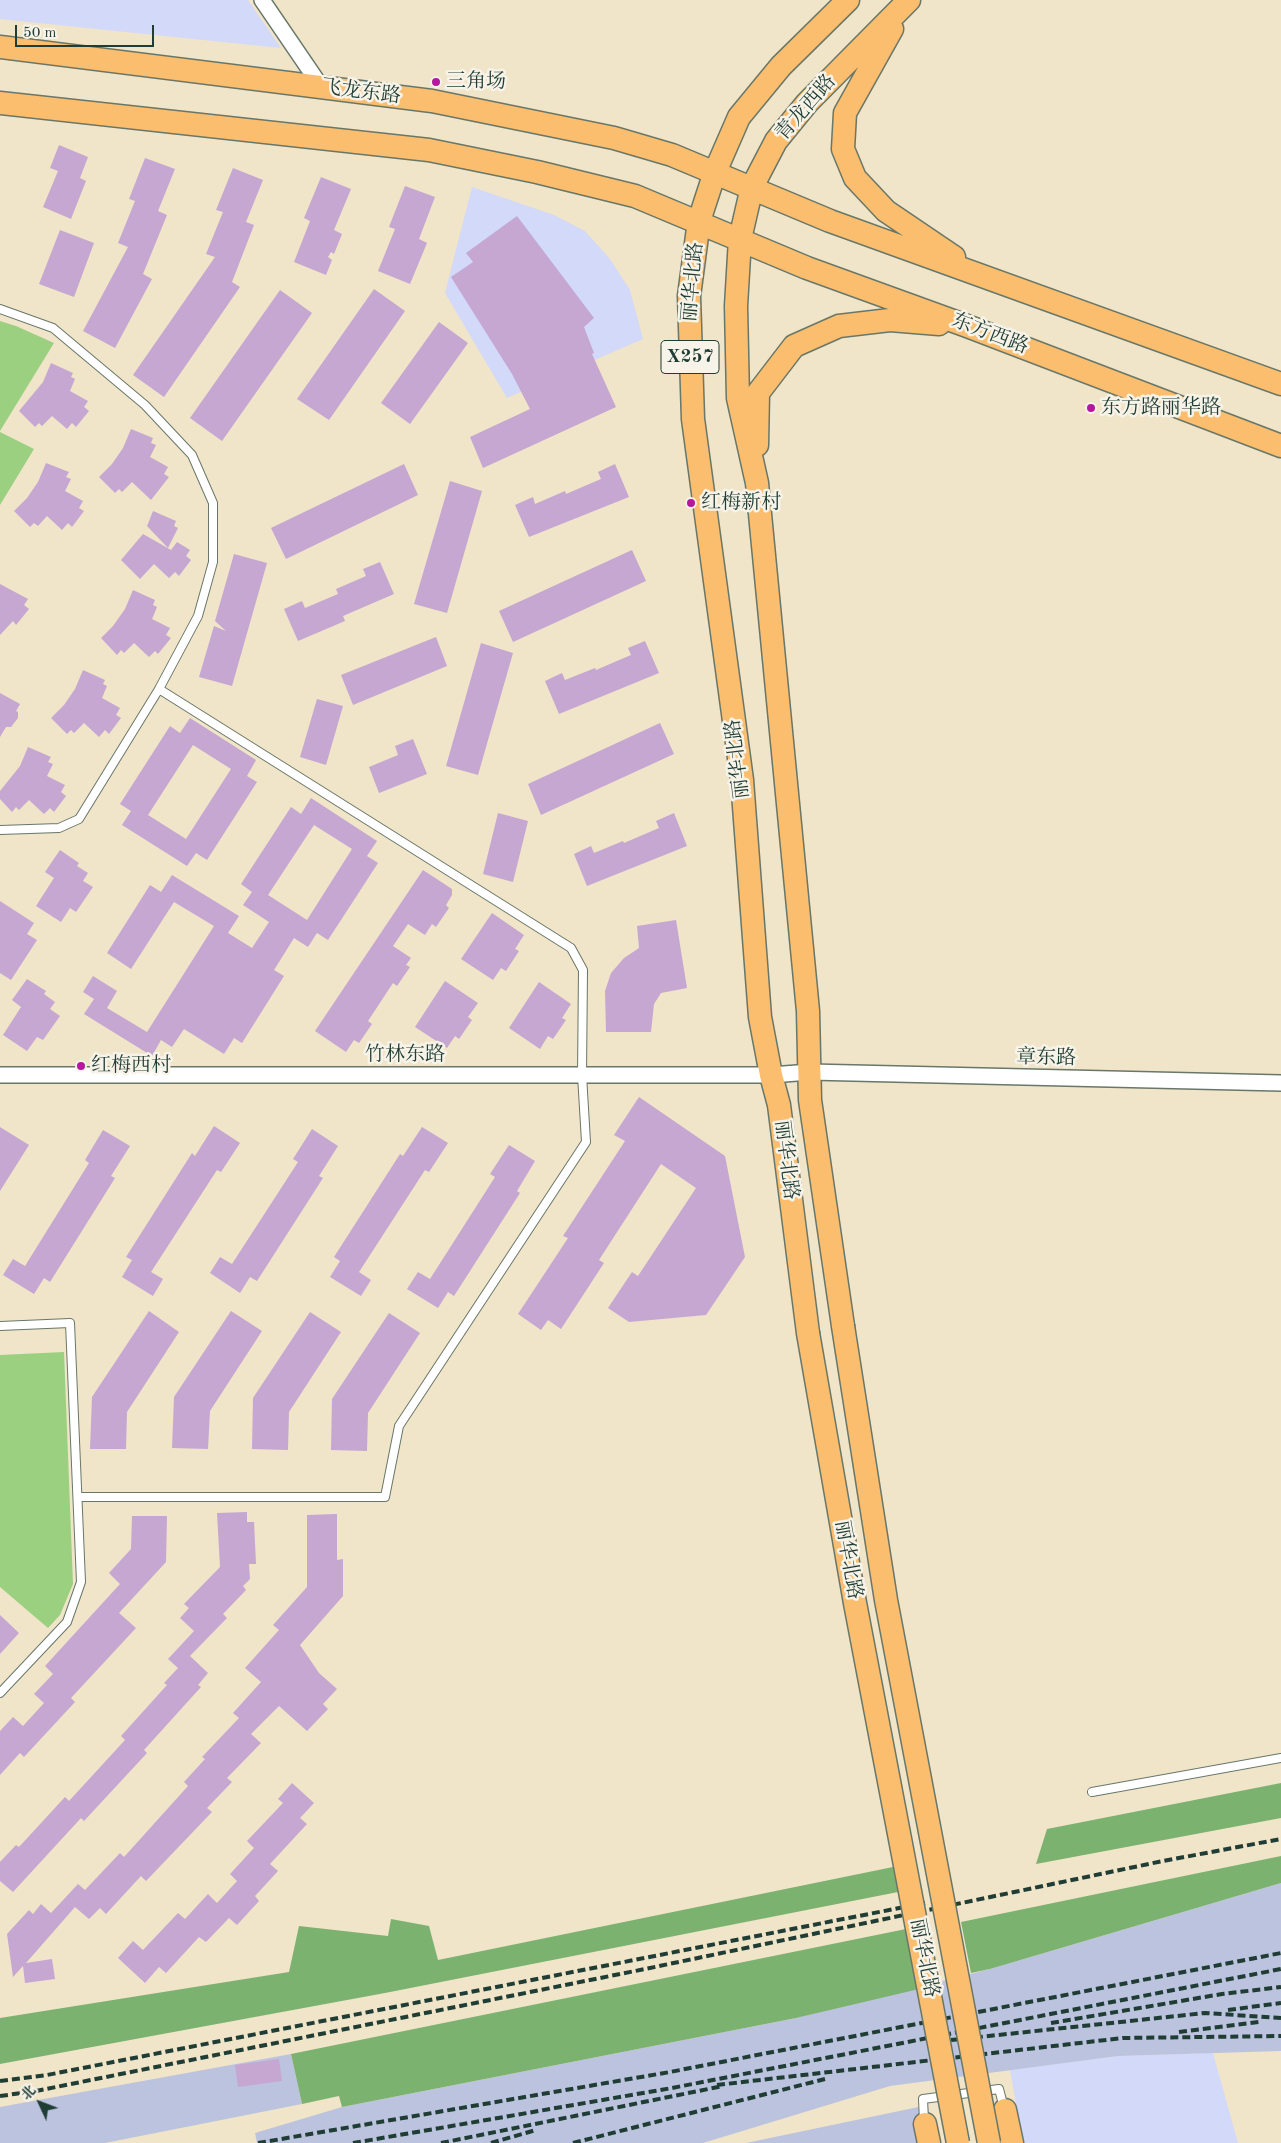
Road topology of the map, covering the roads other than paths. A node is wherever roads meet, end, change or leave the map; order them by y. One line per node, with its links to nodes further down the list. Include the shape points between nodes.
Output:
1 (262, 0): 5 (street)
2 (848, 0): 7 (main road, via 781,66 739,117)
3 (908, 1): 8 (main road, 青龙西路, via 807,103 776,141); 11 (main road, via 845,113 843,149 855,178 886,211)
4 (0, 47): 5 (main road, 飞龙东路)
5 (322, 88): 7 (main road, 飞龙东路, via 432,101 614,138)
6 (0, 103): 9 (main road, via 429,150 635,196)
7 (715, 172): 8 (main road); 9 (main road, 丽华北路 / X257)
8 (752, 187): 10 (main road, 青龙西路); 11 (main road, via 830,222)
9 (699, 221): 10 (main road, 东方西路); 22 (main road, 丽华北路 / X257, via 689,296 693,419 742,780 760,1017)
10 (740, 239): 13 (main road, 东方西路, via 807,268); 16 (main road, 丽华北路, via 736,306 738,398)
11 (979, 275): 14 (main road)
12 (0, 309): 17 (lane, via 53,328 145,405 192,455 213,503 213,562 198,616)
13 (967, 326): 15 (main road, 东方西路); 16 (main road, via 890,320 839,326 794,346 758,392)
14 (1281, 384)
15 (1281, 446)
16 (757, 483): 19 (main road, 丽华北路, via 808,1011)
17 (159, 689): 18 (lane, via 79,819 59,828); 21 (lane, via 571,948 583,970)
18 (0, 830)
19 (810, 1072): 22 (street, 竹林东路); 23 (street, 章东路); 32 (main road, 丽华北路, bridge, via 810,1100 886,1600)
20 (0, 1075): 21 (street, 竹林东路)
21 (582, 1075): 22 (street, 竹林东路); 25 (lane, via 586,1142 399,1426 385,1497)
22 (771, 1075): 31 (main road, 丽华北路, bridge, via 779,1106 808,1333 855,1603)
23 (1281, 1083)
24 (0, 1326): 25 (lane, via 70,1323)
25 (78, 1497): 26 (lane, via 82,1582 67,1622)
26 (0, 1693)
27 (1281, 1758): 28 (lane)
28 (1092, 1792)
29 (1005, 2110): 30 (lane, via 999,2089 923,2099); 33 (main road)
30 (927, 2134)
31 (958, 2143)
32 (989, 2143)
33 (1012, 2143)

